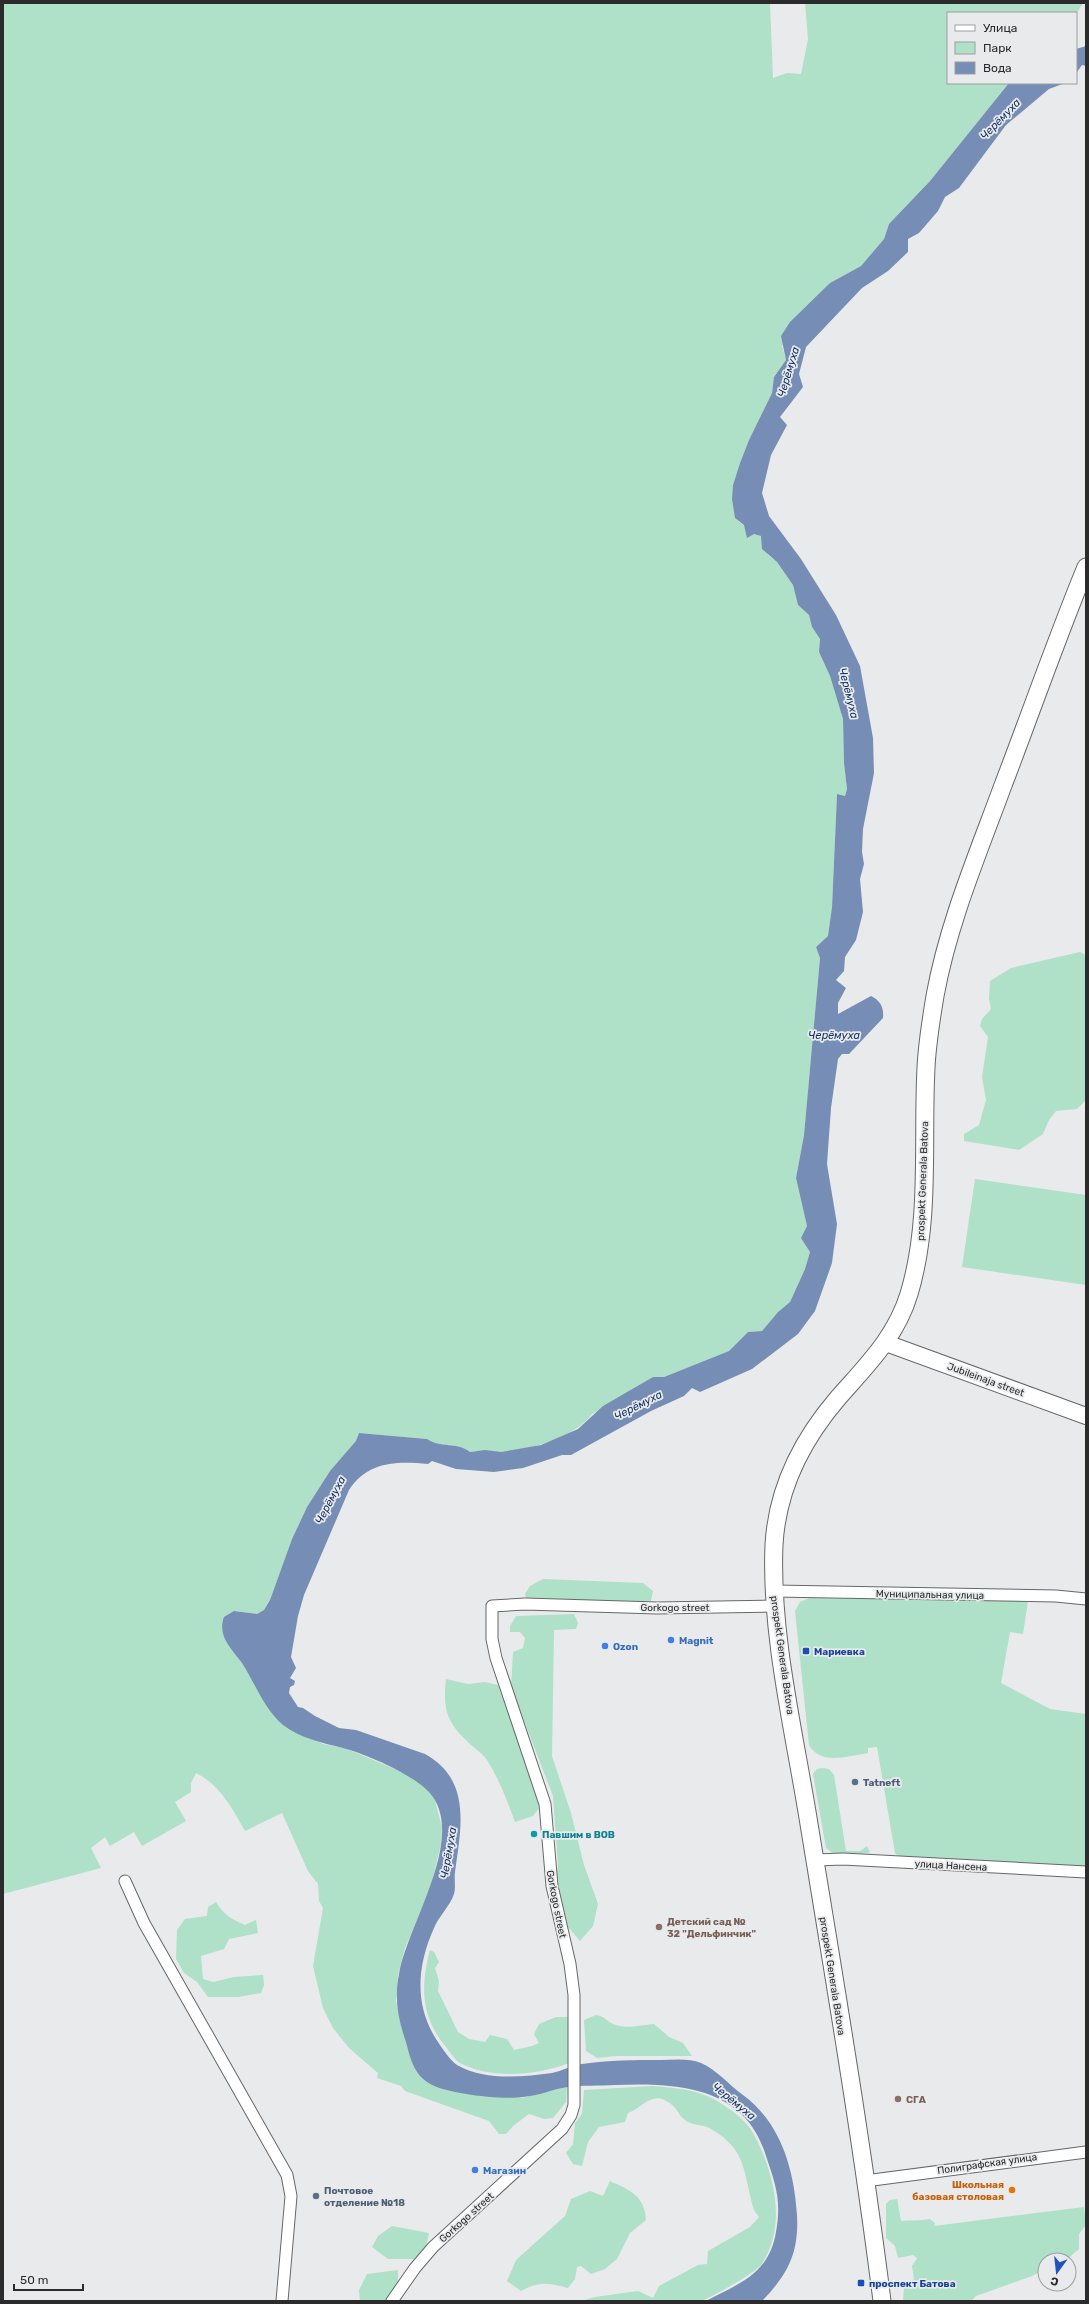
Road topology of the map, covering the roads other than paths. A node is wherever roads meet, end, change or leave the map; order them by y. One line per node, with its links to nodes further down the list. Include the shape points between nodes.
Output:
1 (1086, 567): 2 (main road, prospekt Generala Batova, via 959,904 941,969 928,1045 920,1242 910,1291 900,1318)
2 (886, 1343): 3 (street, Jubileinaja street); 5 (main road, prospekt Generala Batova, via 824,1415 794,1462 776,1523)
3 (1086, 1416)
4 (1086, 1598): 5 (street, Муниципальная улица, via 1056,1596)
5 (774, 1599): 6 (main road, prospekt Generala Batova); 12 (street, Gorkogo street, via 657,1608 525,1604 492,1606 491,1634 496,1658 545,1804 552,1886 572,1978 575,2029 574,2098 571,2115 562,2129 433,2247)
6 (815, 1860): 7 (street, улица Нансена, via 843,1859); 10 (main road, prospekt Generala Batova)
7 (1086, 1872)
8 (125, 1881): 11 (street, via 144,1923 287,2175 291,2196)
9 (1086, 2152): 10 (street, Полиграфская улица)
10 (865, 2181): 13 (main road, prospekt Generala Batova)
11 (282, 2301)
12 (392, 2301)
13 (882, 2301)

